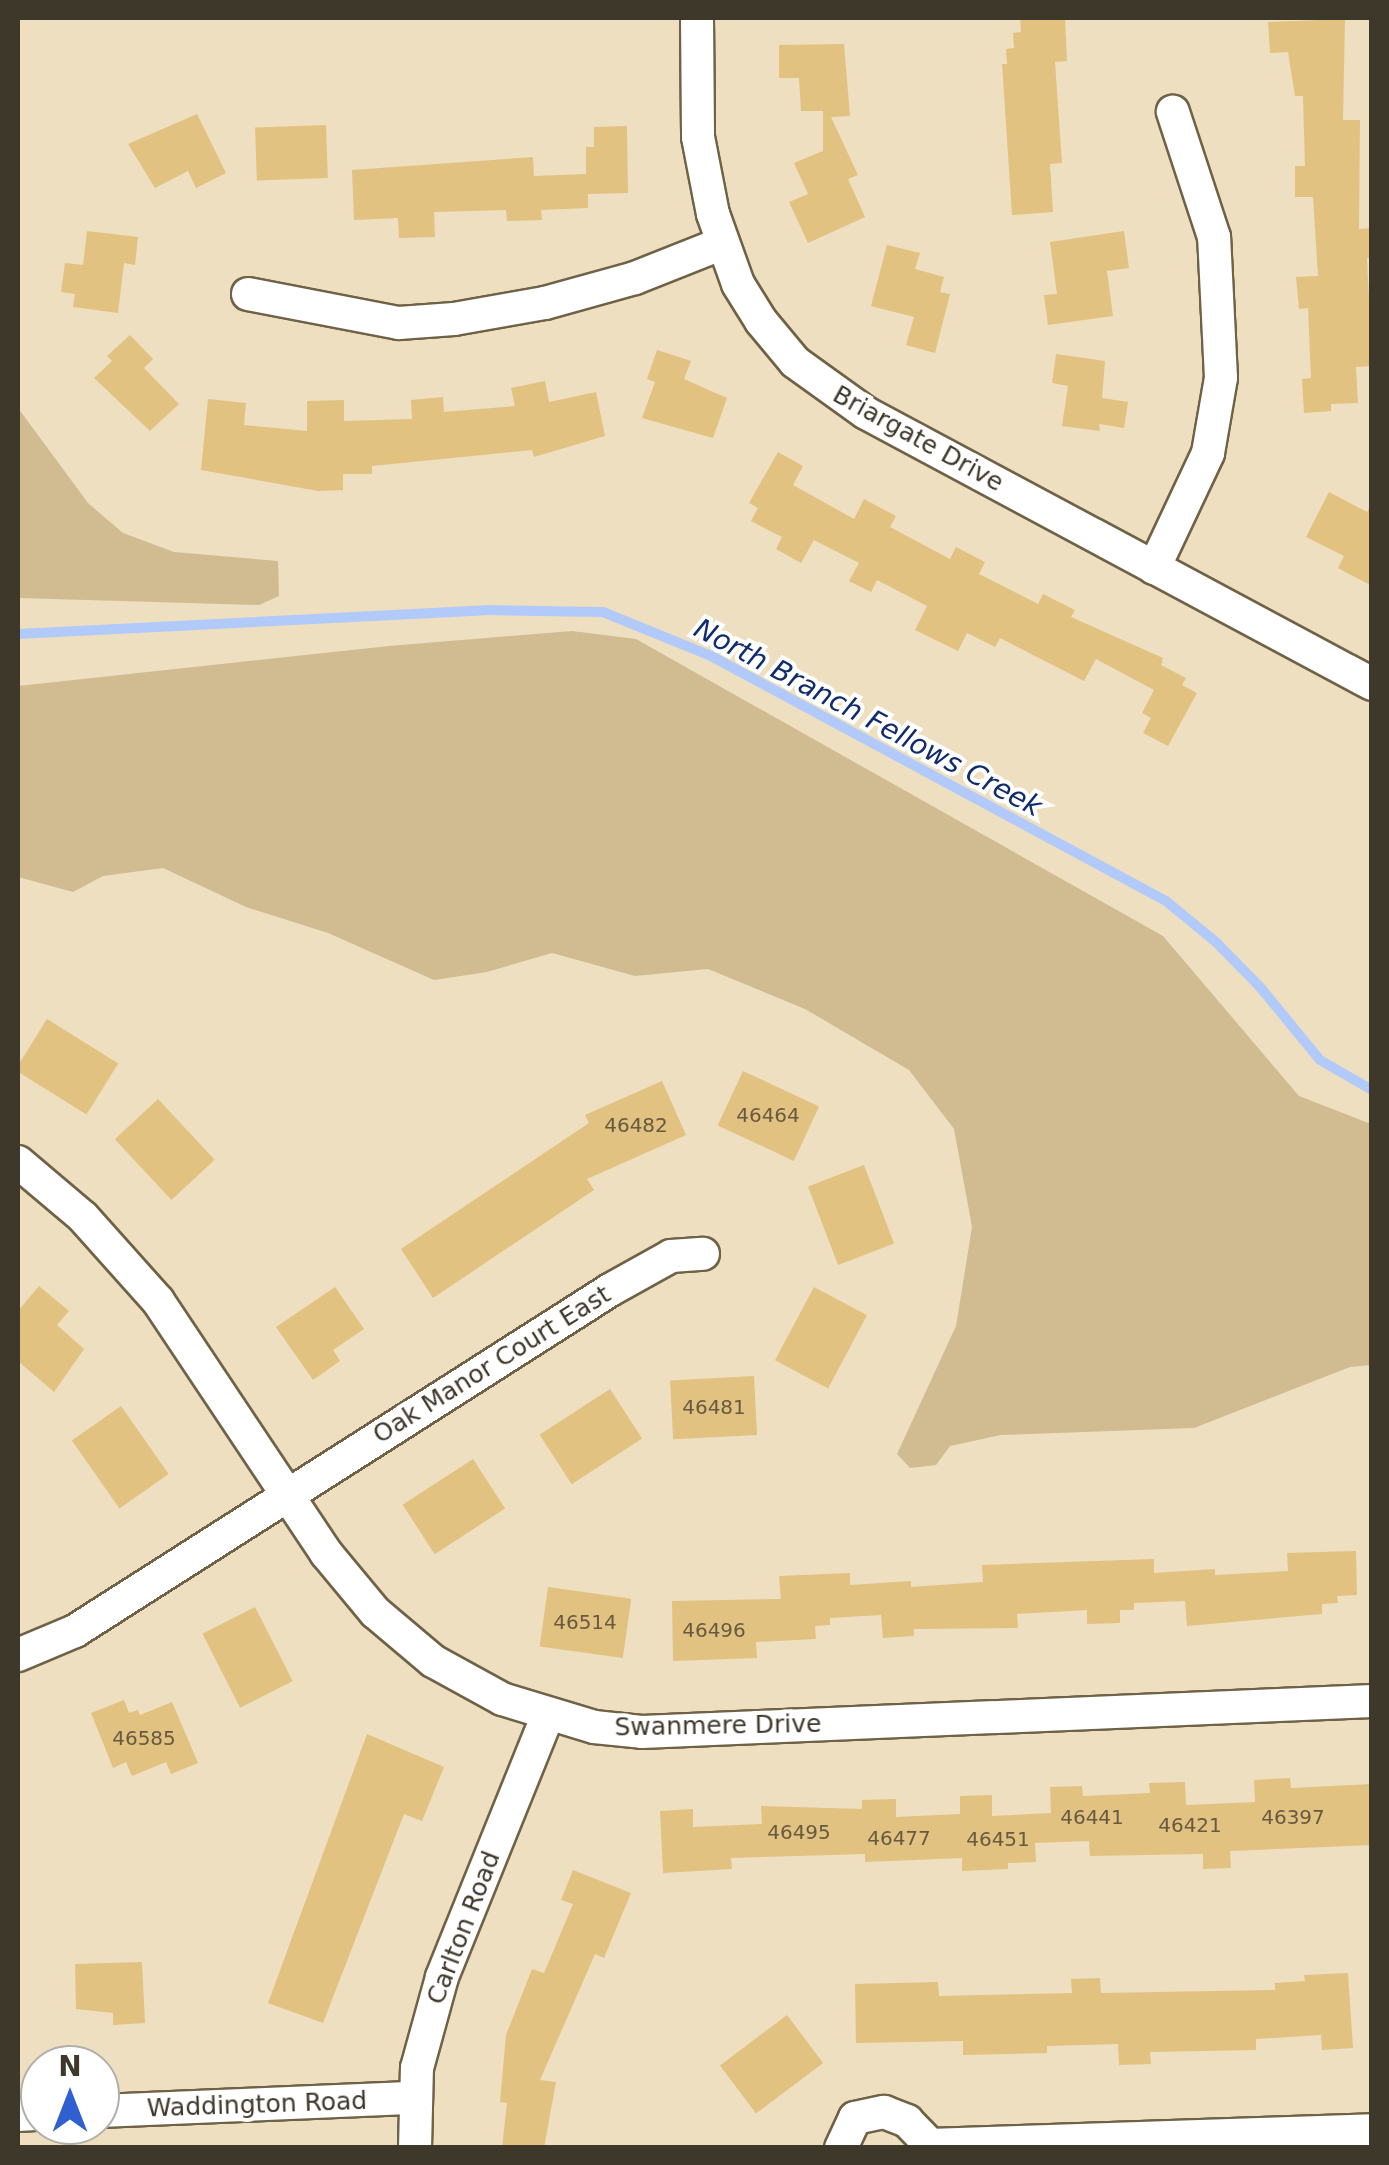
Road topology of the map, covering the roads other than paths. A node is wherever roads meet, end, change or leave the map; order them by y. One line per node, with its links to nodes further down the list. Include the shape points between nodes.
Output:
1 (696, 18): 3 (street, Briargate Drive, via 698,136)
2 (1173, 112): 5 (street, via 1214,237 1221,378 1208,453)
3 (721, 244): 4 (street, via 546,303 454,318 399,323); 5 (street, Briargate Drive, via 761,321 828,390)
4 (248, 294)
5 (1154, 568): 6 (street, Briargate Drive)
6 (1372, 684)
7 (18, 1162): 9 (street, Swanmere Drive, via 83,1217 148,1288)
8 (703, 1254): 9 (street, Oak Manor Court East, via 672,1256 610,1290)
9 (287, 1493): 10 (street, Oak Manor Court East, via 75,1631); 12 (street, Swanmere Drive, via 349,1584 403,1638 465,1682)
10 (18, 1655)
11 (1372, 1701): 12 (street, Swanmere Drive, via 642,1732)
12 (548, 1716): 13 (street, Carlton Road, via 442,1977)
13 (415, 2098): 14 (street, Waddington Road); 17 (street, Carlton Road)
14 (120, 2110)
15 (1372, 2130): 16 (street)
16 (928, 2146): 18 (street, via 907,2121 884,2112 854,2118)
17 (415, 2148)
18 (841, 2148)

